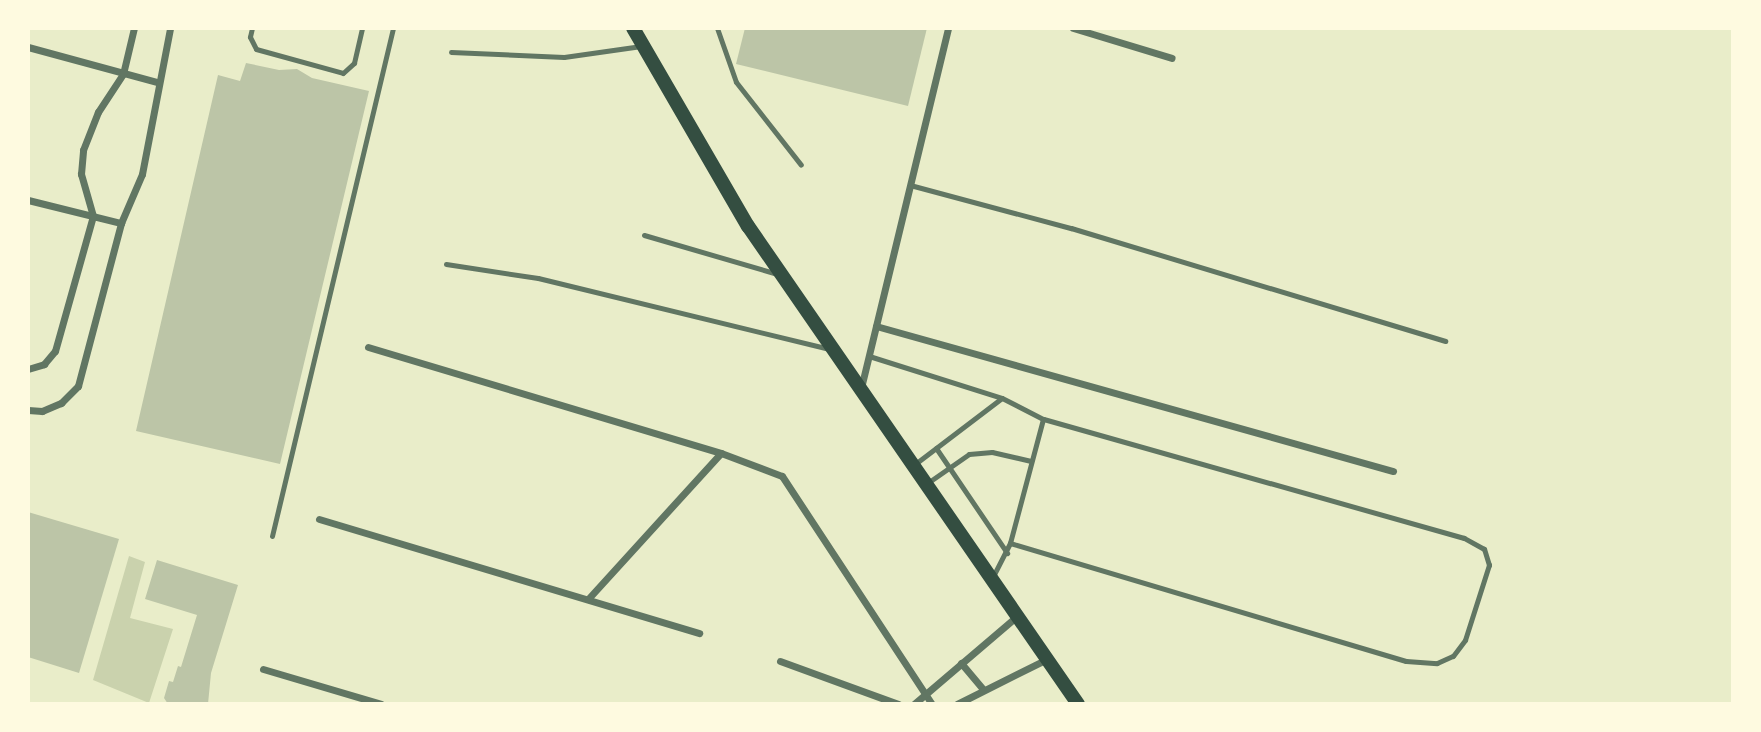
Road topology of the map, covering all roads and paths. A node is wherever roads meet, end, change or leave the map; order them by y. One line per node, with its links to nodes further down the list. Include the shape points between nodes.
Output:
1 (134, 28): 14 (street)
2 (170, 28): 15 (street)
3 (252, 28): 4 (lane, via 252,44 262,52 343,73 354,63)
4 (362, 28)
5 (393, 28): 42 (lane)
6 (633, 28): 10 (main road)
7 (717, 28): 16 (lane, via 736,82)
8 (948, 28): 17 (street)
9 (1073, 28): 13 (street)
10 (641, 46): 12 (lane, via 564,57); 23 (main road, via 748,226)
11 (28, 47): 14 (street)
12 (451, 52)
13 (1172, 58)
14 (123, 74): 15 (street); 19 (street, via 98,112 83,150 81,174)
15 (157, 82): 20 (street, via 142,174)
16 (801, 165)
17 (910, 185): 24 (street); 25 (lane, via 1071,228)
18 (28, 200): 19 (street)
19 (93, 216): 20 (street); 29 (street, via 55,351 44,364)
20 (121, 223): 32 (street, via 78,387 61,403 42,411)
21 (644, 235): 23 (lane)
22 (446, 264): 27 (lane, via 538,278)
23 (783, 276): 27 (main road)
24 (876, 326): 28 (street); 39 (street)
25 (1445, 341)
26 (368, 347): 35 (street)
27 (835, 351): 30 (main road)
28 (869, 356): 30 (street); 31 (lane)
29 (28, 369)
30 (861, 389): 37 (main road)
31 (1002, 398): 33 (lane); 34 (lane)
32 (28, 410)
33 (1043, 419): 36 (lane); 43 (lane, via 1464,538 1484,549 1489,565 1465,640 1452,656 1437,663 1406,662)
34 (936, 448): 37 (lane); 38 (lane)
35 (722, 453): 46 (street); 54 (street, via 773,470 788,483)
36 (1031, 461): 38 (lane, via 983,451); 43 (lane)
37 (913, 465): 40 (main road)
38 (948, 467): 40 (lane); 44 (lane)
39 (1393, 471)
40 (926, 484): 45 (main road)
41 (319, 519): 46 (street)
42 (272, 536)
43 (1010, 543): 44 (lane)
44 (1007, 553): 45 (lane)
45 (992, 579): 47 (main road)
46 (588, 599): 48 (street)
47 (1017, 616): 49 (main road); 51 (street)
48 (699, 633)
49 (1047, 659): 53 (street); 60 (main road)
50 (780, 661): 56 (street)
51 (961, 663): 53 (street); 54 (street)
52 (263, 669): 55 (street)
53 (984, 690): 59 (street)
54 (925, 694): 57 (street); 58 (street)
55 (380, 704)
56 (898, 704)
57 (914, 704)
58 (932, 704)
59 (957, 704)
60 (1078, 704)

